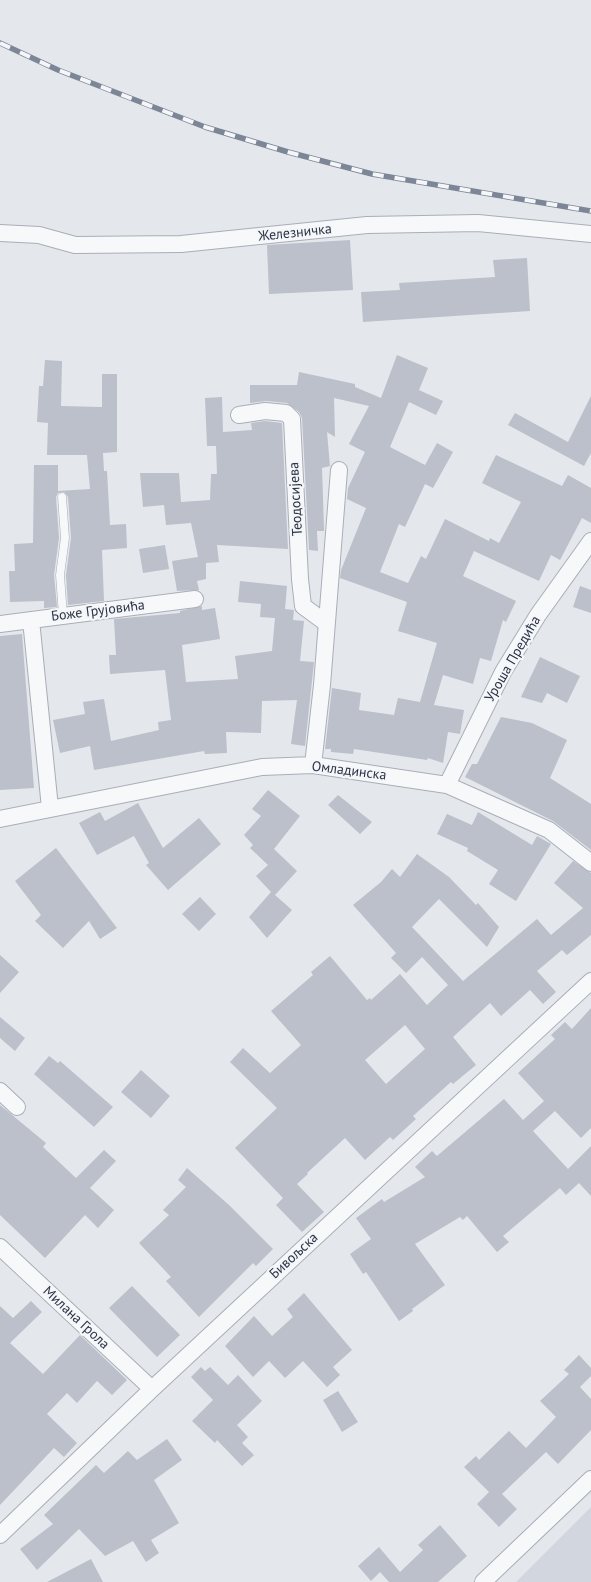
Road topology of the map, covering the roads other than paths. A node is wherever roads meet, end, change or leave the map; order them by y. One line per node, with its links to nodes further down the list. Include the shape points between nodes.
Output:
1 (0, 232): 2 (street, Железничка, via 39,235 75,245 181,244 386,225 478,223)
2 (591, 234)
3 (239, 415): 10 (street, Теодосијева, via 265,411 286,413 292,419 303,606)
4 (339, 470): 10 (street)
5 (62, 497): 8 (lane, via 65,538 60,575)
6 (591, 541): 13 (street, Уроша Предића, via 538,615 503,672)
7 (195, 599): 8 (street, Боже Грујовића)
8 (63, 615): 9 (street, Боже Грујовића)
9 (31, 620): 11 (street, Боже Грујовића); 14 (street)
10 (326, 623): 12 (street)
11 (0, 624)
12 (313, 765): 13 (street, Омладинска); 14 (street, Омладинска, via 262,767)
13 (447, 785): 16 (street, Омладинска, via 549,830)
14 (50, 808): 15 (street, Омладинска)
15 (0, 819)
16 (591, 863)
17 (591, 980): 21 (street, Бивољска)
18 (0, 1091): 19 (street)
19 (16, 1106)
20 (0, 1247): 21 (street, Милана Грола)
21 (152, 1389): 23 (street, Бивољска)
22 (591, 1479): 24 (street)
23 (0, 1535)
24 (482, 1582)

